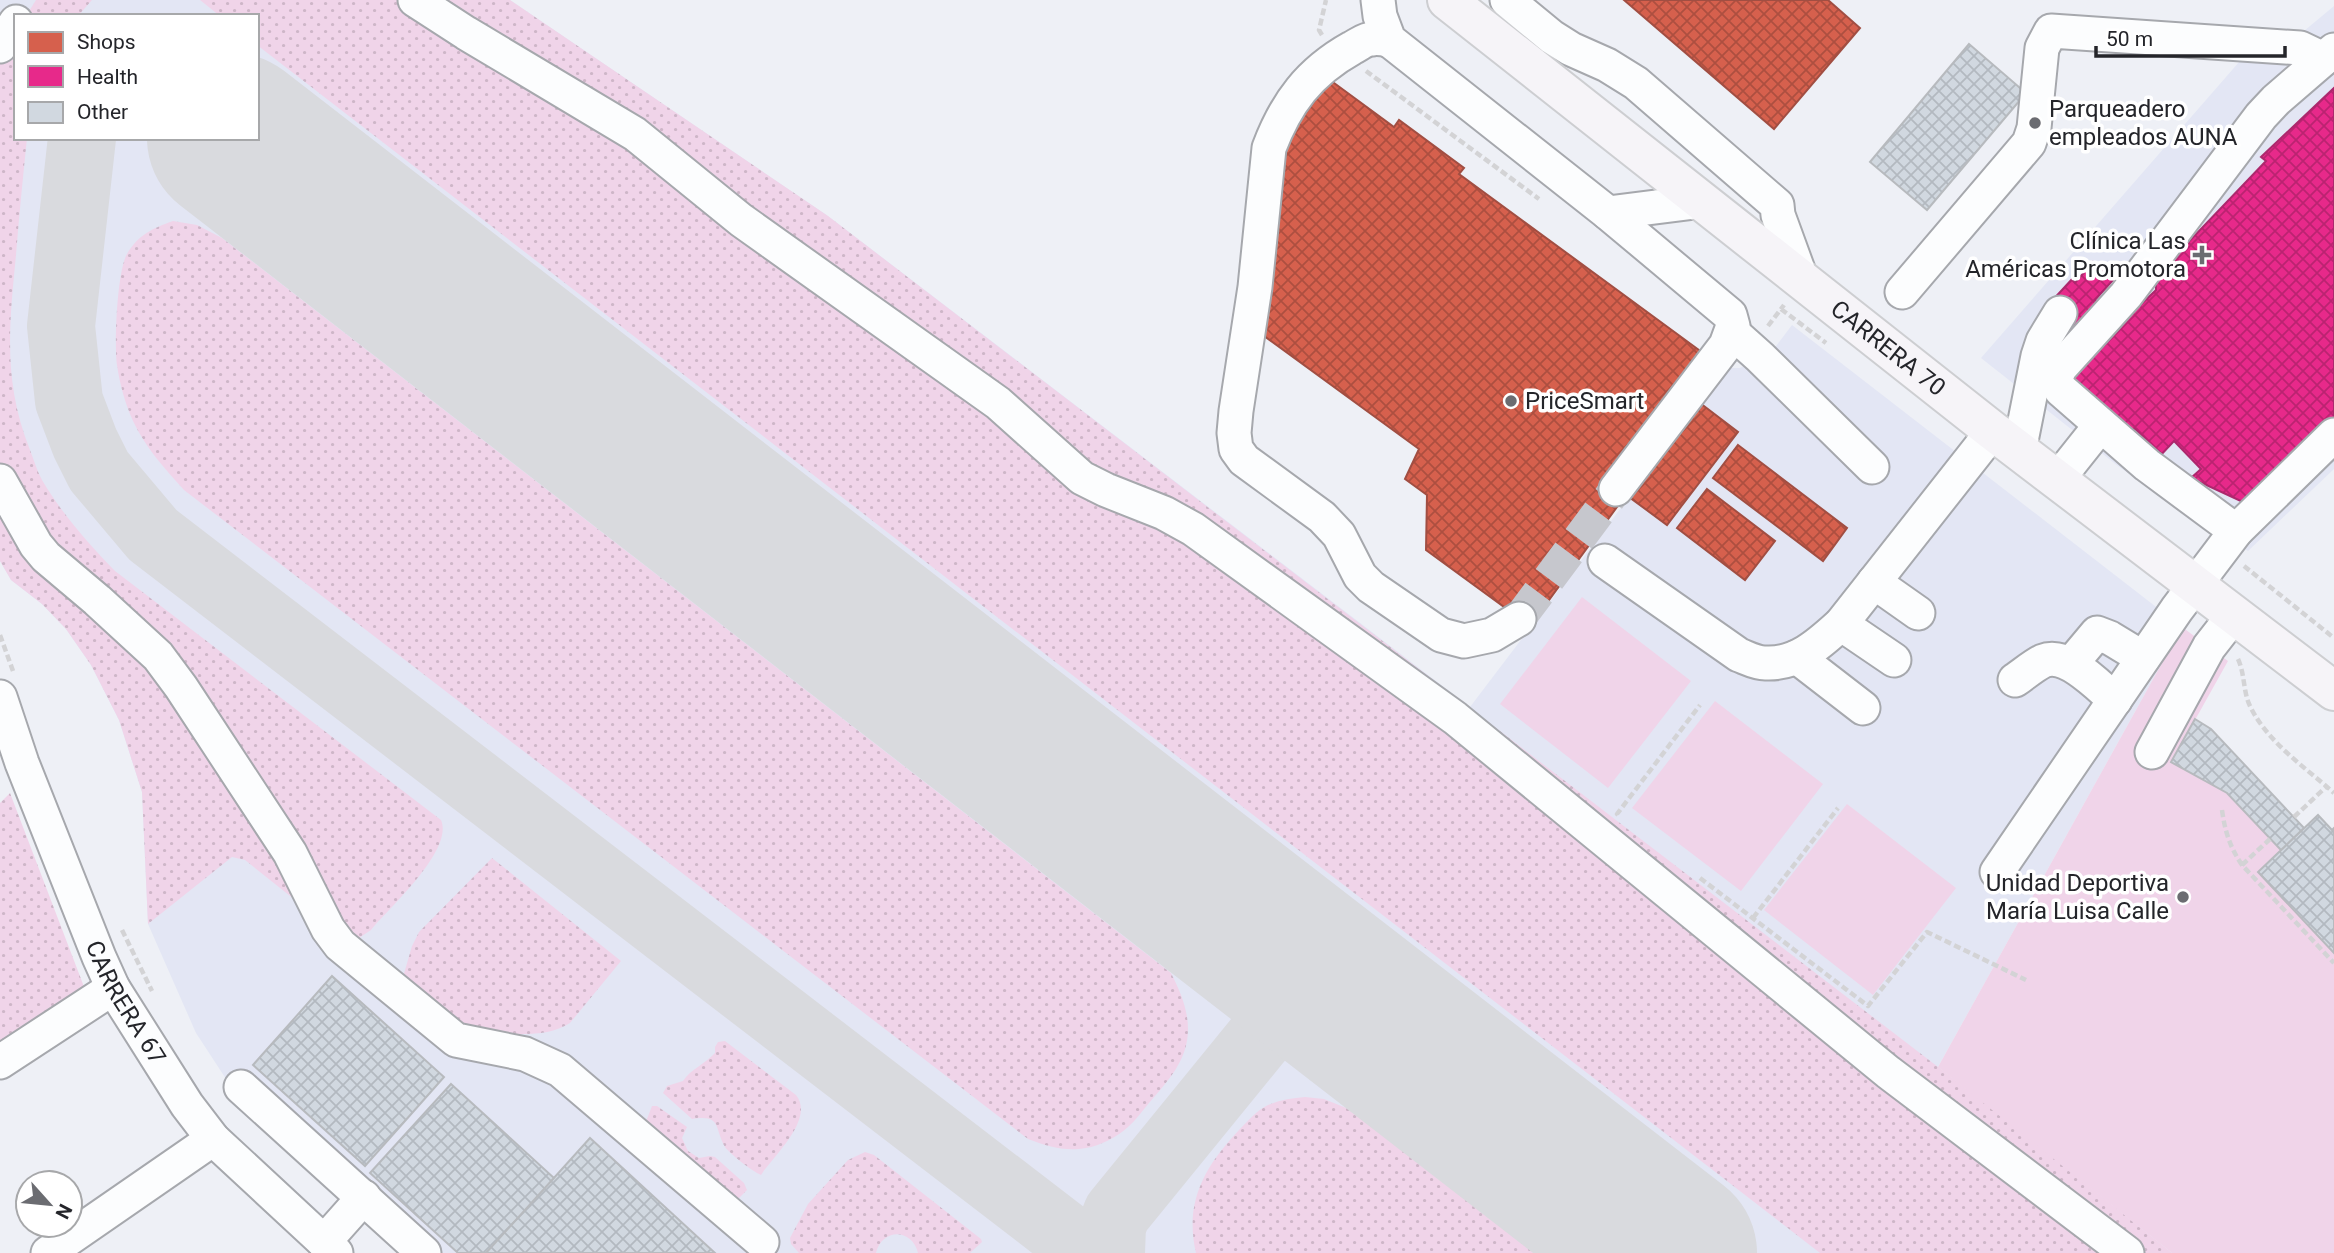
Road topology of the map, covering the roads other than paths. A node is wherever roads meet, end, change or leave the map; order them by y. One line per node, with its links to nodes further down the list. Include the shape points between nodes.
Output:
1 (415, 0): 51 (street, via 635,134 741,220 998,404 1082,478 1193,529 1455,718 1888,1072)
2 (1378, 0): 6 (street)
3 (1447, 0): 9 (main road, CARRERA 70)
4 (1507, 0): 11 (street, via 1552,37 1636,83 1783,197 1778,215)
5 (14, 25): 7 (street)
6 (1389, 40): 10 (street); 27 (street, via 1370,38 1315,72 1300,89 1269,148 1236,411 1236,449 1244,460 1322,517 1371,587 1441,635 1464,641 1492,635)
7 (0, 47)
8 (2329, 55): 12 (street, via 2300,48 2051,31 2042,48 2029,143); 15 (street, via 2261,116 2126,295 2060,368 2057,383)
9 (1703, 201): 10 (street); 11 (main road, CARRERA 70)
10 (1608, 212): 14 (street, via 1721,306 1730,315)
11 (1801, 278): 17 (main road, CARRERA 70)
12 (1902, 292)
13 (2060, 313): 17 (street, via 2043,341)
14 (1732, 332): 18 (street); 21 (street)
15 (2100, 426): 19 (street); 22 (street)
16 (2334, 435): 22 (street)
17 (2006, 441): 19 (main road, CARRERA 70); 24 (street)
18 (1872, 467)
19 (2057, 480): 25 (main road, CARRERA 70)
20 (1, 484): 47 (street, via 46,557 158,656 181,687 290,853 340,945 456,1040 525,1054 560,1070)
21 (1616, 489)
22 (2236, 531): 25 (street)
23 (1605, 561): 30 (street, via 1739,655 1763,663)
24 (1874, 583): 26 (street); 28 (street)
25 (2195, 584): 29 (main road, CARRERA 70); 31 (street)
26 (1918, 613)
27 (1519, 619)
28 (1841, 624): 30 (street); 32 (street)
29 (2225, 627): 36 (main road, CARRERA 70); 39 (street)
30 (1797, 657): 38 (street)
31 (2143, 658): 33 (street, via 2097,633); 37 (street)
32 (1894, 660)
33 (2071, 664): 34 (street, via 2045,660); 37 (street)
34 (2015, 680)
35 (7, 686): 40 (street, CARRERA 67)
36 (2334, 691)
37 (2115, 700): 41 (street)
38 (1863, 708)
39 (2152, 752)
40 (11, 774): 42 (street, CARRERA 67)
41 (1997, 872)
42 (113, 988): 43 (street); 45 (street, CARRERA 67)
43 (0, 1062)
44 (241, 1087): 46 (street)
45 (213, 1139): 48 (street, CARRERA 67); 49 (street)
46 (364, 1197): 48 (street); 50 (street)
47 (762, 1242)
48 (330, 1247)
49 (48, 1253)
50 (424, 1253)
51 (2127, 1253)

